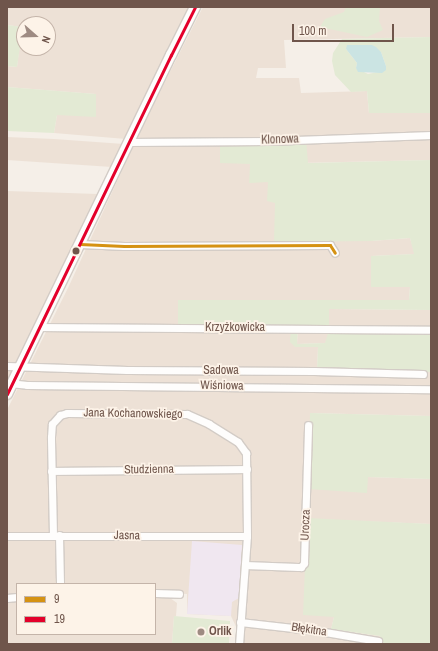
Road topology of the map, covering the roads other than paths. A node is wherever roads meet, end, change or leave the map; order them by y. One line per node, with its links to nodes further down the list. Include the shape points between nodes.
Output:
1 (195, 7): 3 (street)
2 (431, 136): 3 (street, Klonowa)
3 (129, 142): 4 (street)
4 (80, 244): 5 (street, via 330,245); 6 (street)
5 (335, 253)
6 (39, 327): 7 (street, Krzyżkowicka); 9 (street)
7 (431, 330)
8 (7, 366): 9 (street, Sadowa)
9 (20, 368): 10 (street, Sadowa); 11 (street)
10 (423, 374)
11 (10, 383): 12 (street, Wiśniowa); 13 (street)
12 (431, 389)
13 (7, 394)
14 (308, 425): 20 (street, Urocza, via 304,563 301,567)
15 (247, 469): 16 (street, Studzienna); 16 (street, Jana Kochanowskiego, via 246,453 238,442 187,414 67,413 60,415 52,424); 19 (street, Jana Kochanowskiego)
16 (51, 471): 17 (street, Jana Kochanowskiego)
17 (56, 535): 18 (street, Jasna); 19 (street, Jasna); 21 (street, Jana Kochanowskiego)
18 (7, 536)
19 (247, 536): 20 (street, Jana Kochanowskiego)
20 (244, 565): 24 (street, Jana Kochanowskiego)
21 (60, 583)
22 (156, 593): 23 (street)
23 (179, 594)
24 (240, 622): 25 (street, Błękitna); 26 (street, Jana Kochanowskiego)
25 (378, 641)
26 (239, 644)

